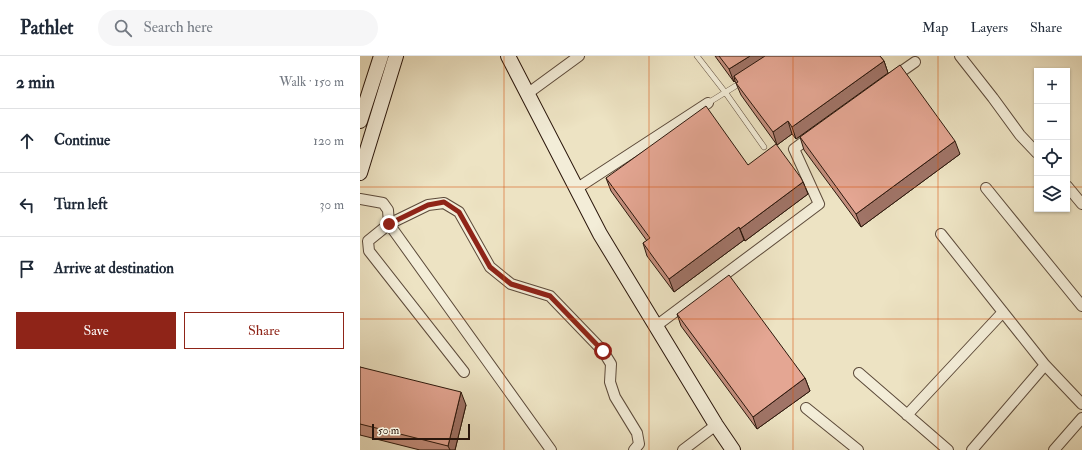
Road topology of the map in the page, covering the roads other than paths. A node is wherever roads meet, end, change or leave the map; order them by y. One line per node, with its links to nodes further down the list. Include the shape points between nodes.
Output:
1 (381, 56): 13 (street)
2 (396, 56): 17 (street)
3 (508, 56): 11 (street)
4 (579, 56): 11 (street)
5 (697, 56): 10 (lane)
6 (960, 56): 16 (street)
7 (915, 62): 9 (street)
8 (744, 80): 10 (lane)
9 (883, 85)
10 (725, 92): 12 (lane); 15 (lane)
11 (528, 94): 19 (street)
12 (708, 103): 19 (street)
13 (360, 121)
14 (819, 131): 27 (street, via 794,149 819,204)
15 (764, 147)
16 (1034, 150)
17 (360, 173)
18 (986, 188): 25 (street)
19 (576, 189): 27 (street)
20 (1070, 190): 22 (street)
21 (360, 199): 23 (street, via 383,203 388,210)
22 (1082, 204)
23 (389, 224): 29 (street, via 368,240 369,250); 36 (street); 37 (street, via 428,205 444,202 459,212 490,267 511,284 550,296 603,351 611,364 610,382 615,397 637,433 640,444)
24 (940, 234): 26 (street)
25 (1082, 306)
26 (1003, 312): 28 (street); 33 (street)
27 (656, 326): 35 (street)
28 (1045, 365): 31 (street); 42 (street)
29 (464, 372)
30 (859, 373): 33 (street)
31 (1082, 404)
32 (806, 408): 40 (street)
33 (907, 414): 41 (street)
34 (1082, 418): 43 (street)
35 (716, 425): 38 (street); 39 (street)
36 (551, 450)
37 (634, 450)
38 (683, 450)
39 (733, 450)
40 (858, 450)
41 (948, 450)
42 (972, 450)
43 (1054, 450)

